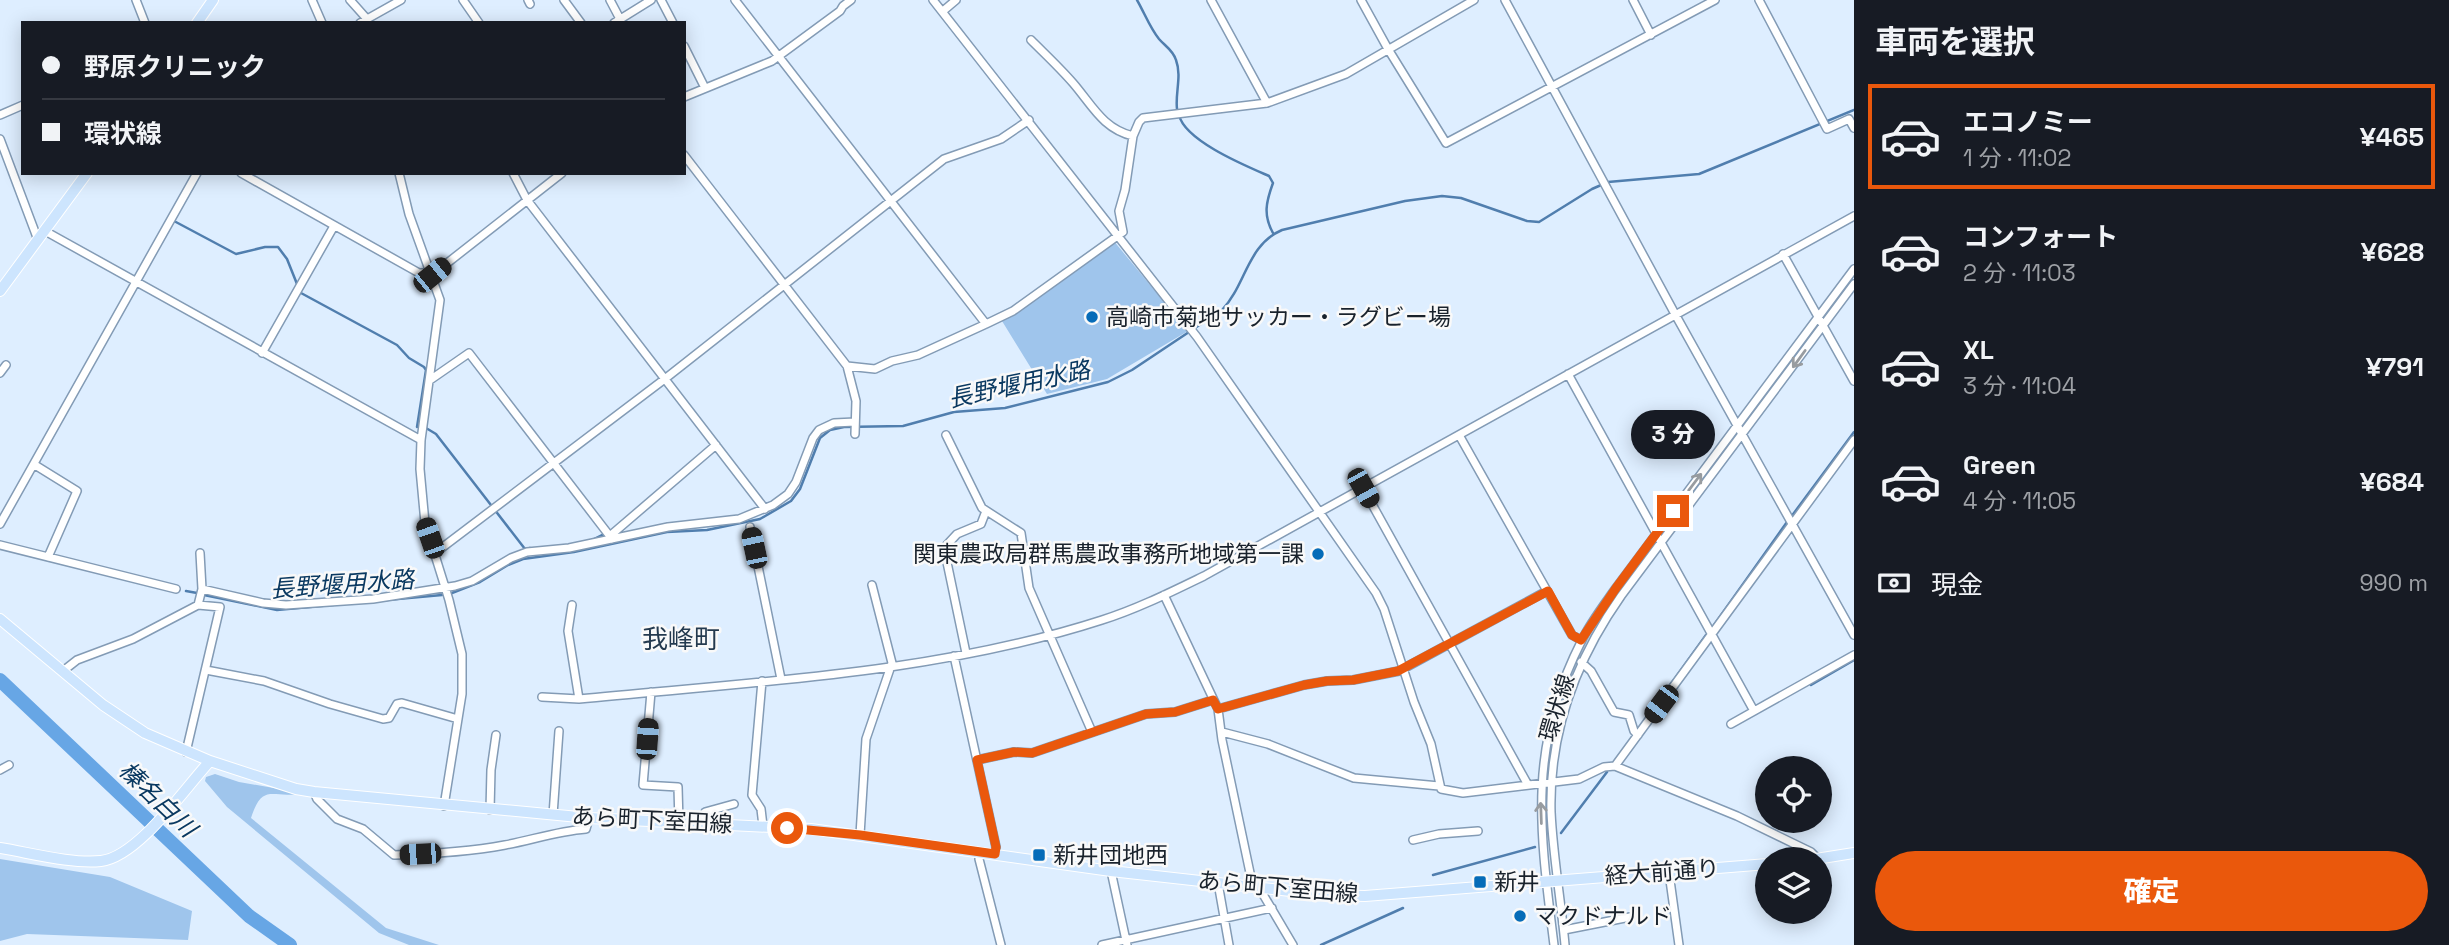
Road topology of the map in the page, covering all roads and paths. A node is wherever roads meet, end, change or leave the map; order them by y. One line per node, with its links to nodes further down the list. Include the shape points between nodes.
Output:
1 (136, 0): 23 (street)
2 (213, 0): 24 (main road)
3 (312, 0): 25 (street)
4 (350, 0): 26 (street)
5 (401, 0): 26 (street)
6 (463, 0): 27 (street)
7 (564, 0): 28 (street)
8 (610, 0): 29 (street)
9 (651, 0): 29 (street)
10 (661, 0): 30 (street)
11 (735, 0): 35 (street)
12 (851, 0): 35 (street)
13 (933, 0): 22 (street)
14 (956, 0): 22 (street)
15 (1211, 0): 39 (street)
16 (1361, 0): 33 (street)
17 (1474, 0): 33 (street)
18 (1505, 0): 36 (street)
19 (1633, 0): 31 (street)
20 (1715, 0): 31 (street)
21 (1759, 0): 43 (street, via 1824,124 1849,119)
22 (943, 11): 42 (street)
23 (144, 21)
24 (198, 21)
25 (321, 21)
26 (363, 21)
27 (478, 21)
28 (580, 21)
29 (617, 21)
30 (672, 21)
31 (1651, 35): 36 (street)
32 (1031, 40): 44 (street, via 1106,124)
33 (1388, 49): 36 (street, via 1446,143); 39 (street, via 1346,74)
34 (686, 50): 37 (street)
35 (779, 56): 37 (street); 54 (street)
36 (1552, 87): 67 (street)
37 (705, 88): 38 (street)
38 (686, 96)
39 (1267, 103): 44 (street, via 1148,116 1139,122)
40 (21, 106): 41 (street)
41 (0, 116)
42 (1028, 120): 54 (street, via 1001,139 944,159); 58 (street)
43 (1854, 128)
44 (1133, 136): 58 (street, via 1119,211 1122,232)
45 (0, 139): 59 (street)
46 (686, 158): 64 (street)
47 (86, 175): 57 (main road)
48 (196, 175): 63 (street)
49 (245, 175): 56 (street)
50 (400, 175): 62 (street)
51 (514, 175): 53 (street)
52 (559, 175): 53 (street)
53 (527, 200): 62 (street); 76 (street)
54 (891, 202): 64 (street); 69 (street)
55 (1854, 216): 60 (street)
56 (334, 226): 62 (street, via 419,273); 71 (street)
57 (45, 231): 59 (main road); 63 (street)
58 (1117, 235): 69 (street, via 1013,311); 91 (street, via 1193,331)
59 (38, 240): 66 (main road)
60 (1783, 254): 67 (street); 68 (street)
61 (1854, 269): 68 (street, 環状線)
62 (431, 272): 77 (street, via 440,310)
63 (135, 282): 71 (street); 87 (street)
64 (786, 284): 73 (street); 76 (street)
65 (1854, 284): 70 (street, 環状線)
66 (0, 291)
67 (1675, 314): 75 (street); 79 (street)
68 (1818, 316): 70 (street); 79 (street, 環状線)
69 (986, 324): 73 (street, via 875,369)
70 (1823, 326): 78 (street); 80 (street, 環状線, one-way to 80)
71 (262, 353): 83 (street)
72 (6, 365): 74 (street)
73 (847, 366): 89 (street, via 856,401 855,428 834,423 820,430 793,488)
74 (0, 373)
75 (1568, 374): 82 (street); 95 (street)
76 (666, 378): 85 (street); 86 (street)
77 (430, 380): 83 (street); 86 (street, via 469,353)
78 (1854, 381)
79 (1738, 425): 80 (street); 95 (street, 環状線, one-way to 79)
80 (1743, 433): 93 (street); 97 (street, 環状線)
81 (946, 435): 90 (street)
82 (1459, 435): 88 (street); 106 (street)
83 (421, 440): 100 (street, via 423,513)
84 (1854, 440): 93 (street)
85 (716, 445): 89 (street); 96 (street)
86 (554, 463): 96 (street); 100 (street)
87 (35, 465): 92 (street); 101 (street, via 77,491)
88 (1363, 488): 91 (street); 115 (street)
89 (765, 509): 96 (street, via 731,520)
90 (986, 511): 112 (street, via 1021,533 1029,588); 116 (street, via 981,524 957,534 944,548)
91 (1320, 512): 107 (street); 121 (street, via 1377,593)
92 (0, 524)
93 (1792, 524): 111 (street); 113 (street)
94 (750, 527): 124 (street)
95 (1657, 533): 97 (street); 114 (street, 環状線)
96 (611, 537): 105 (street, via 527,552 472,581)
97 (1662, 542): 111 (street); 119 (street, 環状線, via 1610,611)
98 (0, 545): 101 (street)
99 (200, 553): 104 (street)
100 (435, 553): 105 (street)
101 (48, 557): 103 (street)
102 (872, 585): 120 (street)
103 (176, 589)
104 (202, 589): 105 (street, via 263,603 296,605); 109 (street)
105 (446, 589): 132 (street, via 462,654)
106 (1548, 591): 114 (street, via 1572,635); 115 (street)
107 (1164, 595): 112 (street); 129 (street)
108 (572, 605): 128 (street, via 569,631)
109 (198, 606): 122 (street, via 220,607); 123 (street, via 134,639 77,660)
110 (0, 619): 123 (main road, あら町下室田線)
111 (1712, 634): 131 (street); 138 (street)
112 (1049, 635): 116 (street); 135 (street)
113 (1854, 635)
114 (1581, 640): 146 (street, 環状線, via 1552,718)
115 (1450, 643): 121 (street); 147 (street)
116 (965, 653): 118 (street)
117 (1854, 655): 131 (street)
118 (954, 656): 120 (street); 140 (street)
119 (1581, 662): 138 (street, via 1614,712 1629,715); 145 (street, 環状線, via 1561,722)
120 (892, 668): 124 (street); 159 (street, via 866,739)
121 (1403, 669): 130 (street, via 1304,685); 148 (street, via 1431,744)
122 (206, 670): 132 (street, via 264,681 383,719 402,703); 139 (street)
123 (63, 671): 139 (main road, あら町下室田線, via 124,721)
124 (781, 680): 125 (street)
125 (762, 681): 126 (street); 157 (street, via 752,795 761,809)
126 (651, 692): 128 (street); 155 (street, via 643,785 678,787)
127 (542, 697): 128 (street)
128 (579, 699)
129 (1213, 700): 130 (street); 135 (street, via 1175,712 1146,714)
130 (1218, 709): 136 (street)
131 (1754, 711): 133 (street)
132 (458, 719): 151 (street)
133 (1731, 724)
134 (559, 731): 153 (street)
135 (1093, 732): 140 (street, via 1032,753)
136 (1222, 732): 148 (street, via 1268,744 1353,778); 172 (street)
137 (496, 735): 152 (street)
138 (1638, 735): 143 (street)
139 (186, 752): 141 (main road, あら町下室田線)
140 (977, 760): 165 (street)
141 (210, 761): 149 (main road, あら町下室田線); 162 (main road, via 142,839 114,858 86,862)
142 (9, 765): 144 (street)
143 (1615, 766): 145 (street, via 1579,779); 161 (street)
144 (0, 770)
145 (1552, 782): 146 (street); 170 (street, 環状線)
146 (1541, 784): 147 (street); 170 (street, 環状線, one-way to 146, via 1541,831)
147 (1528, 785): 148 (street, via 1463,793)
148 (1439, 786)
149 (314, 792): 151 (main road, あら町下室田線); 154 (street, via 337,819 363,830 394,855 505,845 586,829)
150 (734, 804): 156 (street, via 705,812)
151 (444, 806): 152 (main road, あら町下室田線)
152 (490, 810): 153 (main road, あら町下室田線)
153 (553, 815): 154 (main road, あら町下室田線)
154 (589, 818): 155 (main road, あら町下室田線)
155 (679, 823): 156 (main road, あら町下室田線)
156 (703, 824): 157 (main road, あら町下室田線)
157 (763, 826): 159 (main road, あら町下室田線)
158 (1478, 831): 160 (street)
159 (860, 835): 163 (main road, あら町下室田線)
160 (1413, 841)
161 (1800, 847)
162 (0, 848)
163 (980, 853): 165 (main road, あら町下室田線); 178 (street)
164 (1854, 853): 166 (main road)
165 (995, 854): 168 (main road, あら町下室田線)
166 (1832, 857)
167 (1755, 865): 169 (main road, 経大前通り)
168 (1111, 871): 171 (main road, あら町下室田線); 177 (street)
169 (1669, 873): 170 (main road, 経大前通り); 184 (street)
170 (1552, 880): 172 (main road, あら町下室田線, via 1365,896); 176 (street, 環状線); 182 (street, 環状線)
171 (1218, 883): 172 (main road, あら町下室田線); 175 (street)
172 (1258, 888): 173 (street)
173 (1272, 908): 175 (street); 181 (street)
174 (1630, 917): 176 (street)
175 (1224, 919): 177 (street); 180 (street)
176 (1564, 930): 183 (street, 環状線)
177 (1126, 942): 179 (street)
178 (1002, 945)
179 (1102, 945)
180 (1230, 945)
181 (1293, 945)
182 (1554, 945)
183 (1566, 945)
184 (1679, 945)

